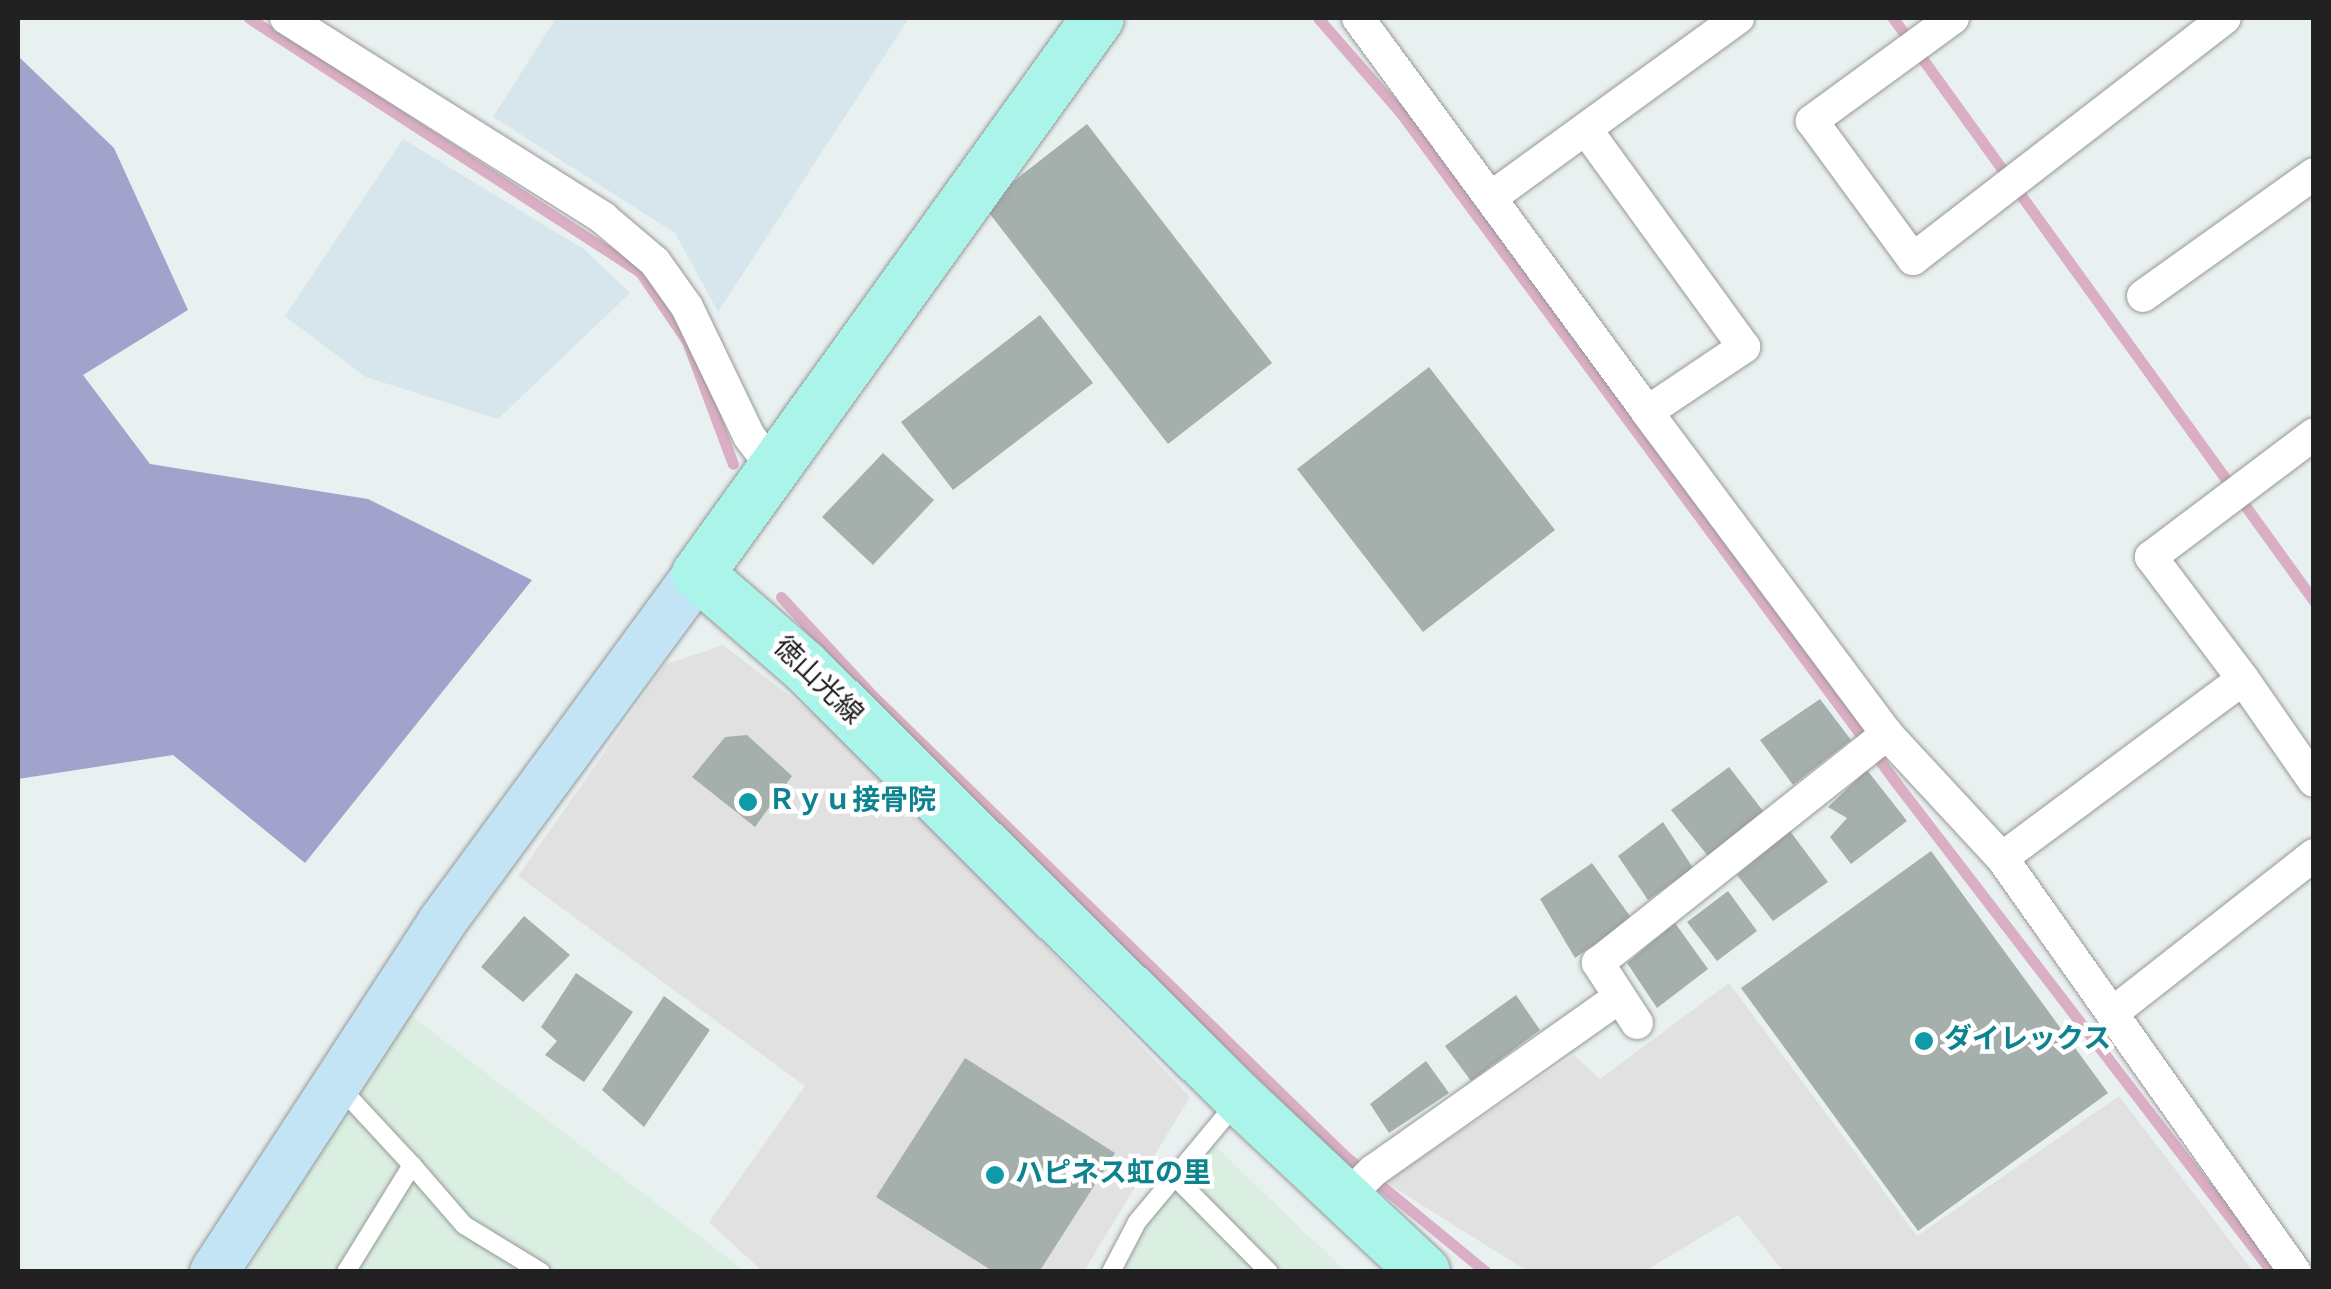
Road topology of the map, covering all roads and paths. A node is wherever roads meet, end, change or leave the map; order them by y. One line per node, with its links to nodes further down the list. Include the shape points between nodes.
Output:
1 (286, 18): 13 (street, via 603,218 656,262 687,307 749,436)
2 (1098, 18): 13 (main road)
3 (1358, 18): 9 (street)
4 (1738, 18): 7 (street)
5 (1953, 18): 6 (street, via 1812,121 1913,259)
6 (2225, 18)
7 (1587, 131): 9 (street); 11 (street, via 1744,348)
8 (2314, 174): 10 (street)
9 (1492, 196): 11 (street)
10 (2144, 296)
11 (1647, 412): 16 (street)
12 (2314, 434): 15 (street, via 2151,558)
13 (772, 465): 14 (main road)
14 (698, 574): 22 (main road, 徳山光線, via 804,666); 26 (street, via 442,922)
15 (2243, 679): 17 (street); 19 (street)
16 (1887, 734): 19 (street); 25 (street, via 1598,963 1629,1010 1373,1170)
17 (2314, 782)
18 (2314, 856): 20 (street)
19 (2002, 858): 20 (street)
20 (2116, 1012): 32 (street)
21 (348, 1096): 23 (lane)
22 (1240, 1098): 24 (lane); 25 (main road, 徳山光線)
23 (412, 1165): 27 (lane); 28 (lane, via 464,1225)
24 (1175, 1177): 29 (lane, via 1137,1222); 30 (lane)
25 (1347, 1197): 31 (main road, 徳山光線)
26 (214, 1272)
27 (346, 1272)
28 (541, 1272)
29 (1110, 1272)
30 (1269, 1272)
31 (1424, 1272)
32 (2295, 1272)

